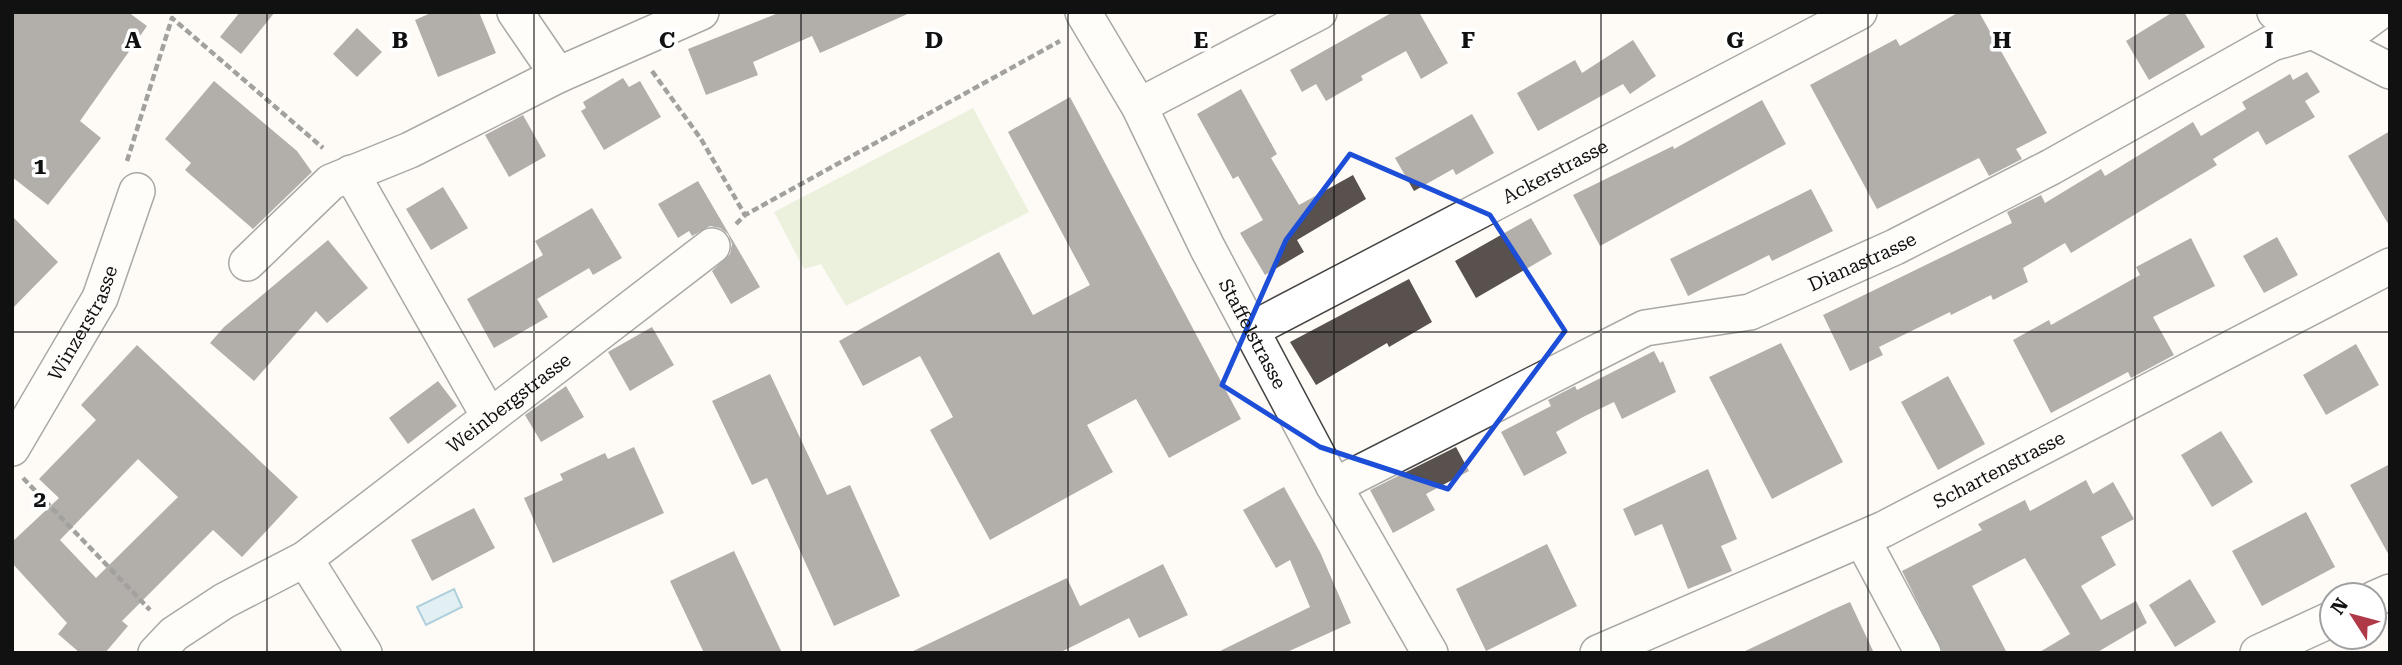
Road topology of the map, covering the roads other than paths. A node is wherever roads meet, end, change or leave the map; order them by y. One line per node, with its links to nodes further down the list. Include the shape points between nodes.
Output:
1 (515, 12): 10 (street)
2 (701, 12): 10 (street)
3 (1319, 12): 11 (street)
4 (1859, 12): 17 (street, Ackerstrasse)
5 (2275, 12): 8 (street)
6 (2379, 12): 8 (street, Dianastrasse, via 2360,26)
7 (1086, 18): 11 (street, Staffelstrasse)
8 (2313, 31): 9 (street); 20 (street, Dianastrasse, via 2272,43 2051,167 1895,247 1750,312 1645,328)
9 (2390, 71)
10 (558, 75): 12 (street, via 410,150)
11 (1139, 106): 17 (street, Staffelstrasse)
12 (351, 173): 15 (street, via 331,182); 18 (street)
13 (138, 191): 19 (street, Winzerstrasse, via 100,298)
14 (712, 246): 18 (street, Weinbergstrasse)
15 (247, 263)
16 (2390, 266): 21 (street, Schartenstrasse)
17 (1251, 330): 20 (street, Staffelstrasse)
18 (489, 416): 22 (street, Weinbergstrasse)
19 (17, 463)
20 (1334, 486): 26 (street, Staffelstrasse)
21 (1862, 539): 27 (street, Schartenstrasse); 28 (street)
22 (305, 559): 24 (street, Weinbergstrasse, via 223,601); 25 (street)
23 (2318, 625): 29 (street)
24 (165, 643)
25 (363, 653)
26 (1430, 653)
27 (1598, 653)
28 (1923, 653)
29 (2258, 653)

